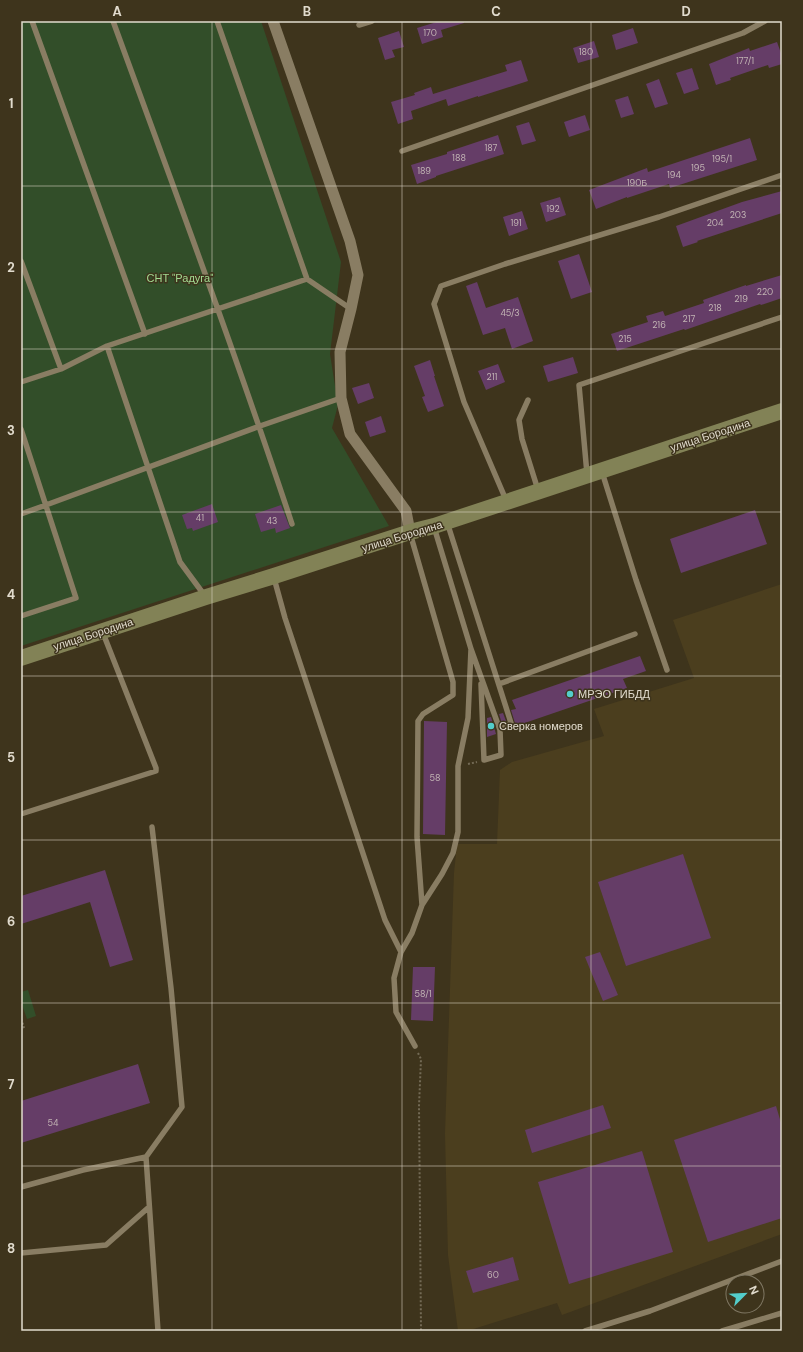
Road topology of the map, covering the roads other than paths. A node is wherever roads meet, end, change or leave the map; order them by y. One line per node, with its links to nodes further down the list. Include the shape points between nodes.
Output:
1 (32, 21): 15 (lane)
2 (113, 21): 12 (lane)
3 (217, 21): 11 (lane)
4 (273, 21): 13 (street, via 350,241 358,275)
5 (372, 21): 7 (lane)
6 (765, 21): 8 (lane, via 743,33)
7 (360, 25)
8 (402, 151)
9 (782, 175): 28 (lane, via 441,286 434,304 464,402)
10 (21, 261): 17 (lane)
11 (307, 279): 12 (lane); 13 (lane)
12 (218, 308): 15 (lane); 22 (lane)
13 (351, 310): 19 (street, via 340,352)
14 (782, 317): 26 (lane, via 579,385)
15 (144, 334): 16 (lane)
16 (106, 346): 17 (lane); 24 (lane)
17 (61, 369): 18 (lane)
18 (21, 382)
19 (341, 398): 22 (lane); 33 (street, via 350,434 406,511)
20 (528, 400): 27 (lane, via 519,420 522,439)
21 (782, 411): 25 (main road, улица Бородина)
22 (260, 426): 24 (lane); 31 (lane)
23 (21, 428): 29 (lane)
24 (148, 468): 29 (lane); 35 (lane, via 180,562)
25 (602, 471): 26 (main road, улица Бородина); 41 (lane)
26 (587, 476): 27 (main road, улица Бородина)
27 (539, 492): 28 (main road, улица Бородина)
28 (507, 502): 32 (main road, улица Бородина)
29 (46, 506): 30 (lane); 36 (lane, via 76,598)
30 (21, 514)
31 (292, 524)
32 (440, 524): 33 (main road, улица Бородина); 39 (lane); 43 (lane)
33 (410, 532): 34 (main road, улица Бородина); 47 (lane, via 453,682 452,695 423,714 418,721 417,837)
34 (274, 576): 35 (main road, улица Бородина); 48 (lane, via 285,618 385,920)
35 (206, 597): 37 (main road, улица Бородина)
36 (21, 616)
37 (102, 631): 40 (main road, улица Бородина); 45 (lane, via 156,771)
38 (635, 634): 43 (lane)
39 (471, 649): 42 (lane); 47 (lane, via 468,718 458,766 458,832 453,854)
40 (21, 658)
41 (667, 670)
42 (481, 680): 44 (lane); 44 (lane, via 484,760 501,755)
43 (499, 684): 44 (lane, via 510,723)
44 (500, 730)
45 (21, 814)
46 (152, 827): 50 (lane, via 182,1106)
47 (422, 905): 48 (lane, via 412,933)
48 (401, 952): 49 (lane, via 394,978 396,1012)
49 (415, 1046)
50 (146, 1157): 51 (lane, via 83,1170); 52 (lane)
51 (21, 1187)
52 (149, 1207): 53 (lane, via 106,1244); 56 (lane)
53 (21, 1254)
54 (782, 1261): 57 (lane, via 650,1311)
55 (782, 1313): 58 (lane)
56 (158, 1331)
57 (585, 1331)
58 (722, 1331)

